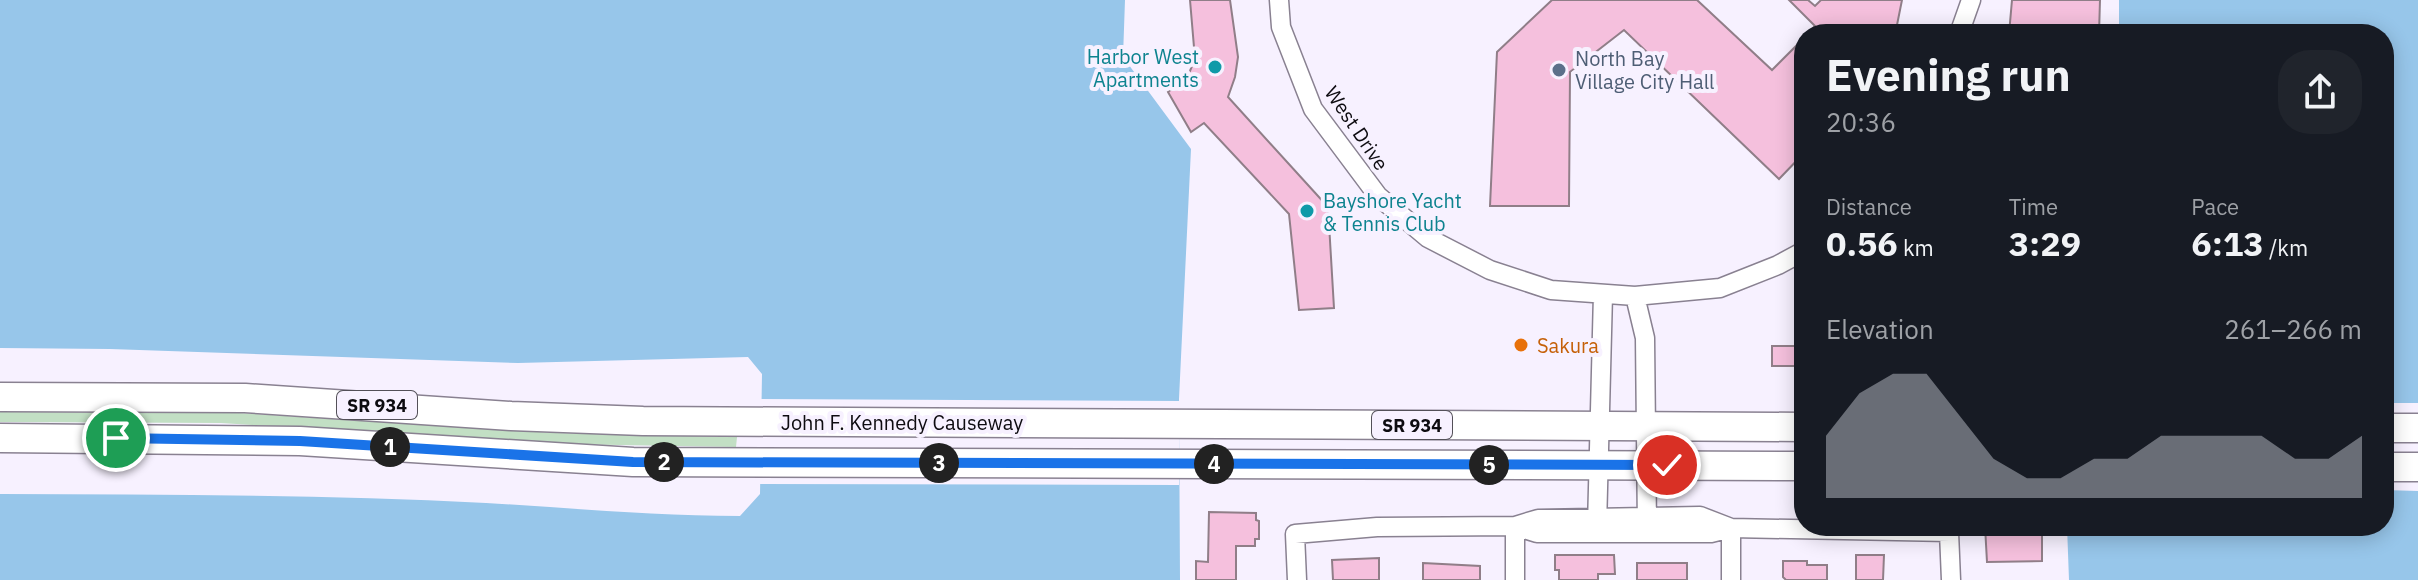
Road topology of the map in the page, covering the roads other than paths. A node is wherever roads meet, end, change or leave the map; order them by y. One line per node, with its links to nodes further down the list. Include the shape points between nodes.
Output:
1 (1279, 0): 5 (street, West Drive, via 1281,27 1313,109 1378,196 1428,238 1490,270 1551,290)
2 (1971, 2): 3 (street)
3 (1963, 24)
4 (1794, 256): 6 (street, West Drive, via 1720,288)
5 (1603, 294): 6 (street, West Drive); 8 (street)
6 (1635, 296): 9 (street, via 1645,338)
7 (0, 397): 8 (main road, John F. Kennedy Causeway / SR 934, via 245,398 538,418)
8 (1598, 426): 9 (main road, John F. Kennedy Causeway / SR 934); 14 (street)
9 (1646, 426): 10 (main road, John F. Kennedy Causeway / SR 934); 15 (street)
10 (1794, 427)
11 (2394, 428): 12 (main road)
12 (2418, 428)
13 (0, 438): 14 (main road, John F. Kennedy Causeway / SR 934, via 259,440 553,459 754,463)
14 (1598, 465): 15 (main road, John F. Kennedy Causeway / SR 934); 19 (street)
15 (1646, 465): 16 (main road, John F. Kennedy Causeway / SR 934); 20 (street)
16 (1794, 466)
17 (2394, 467): 18 (main road)
18 (2418, 467)
19 (1597, 525): 20 (street); 21 (street, via 1537,533)
20 (1647, 525): 22 (street, via 1711,533)
21 (1515, 526): 25 (street, via 1377,527 1295,534); 26 (street)
22 (1731, 528): 23 (street); 27 (street)
23 (1794, 529)
24 (1949, 536): 28 (street)
25 (1297, 580)
26 (1515, 580)
27 (1731, 580)
28 (1951, 580)

